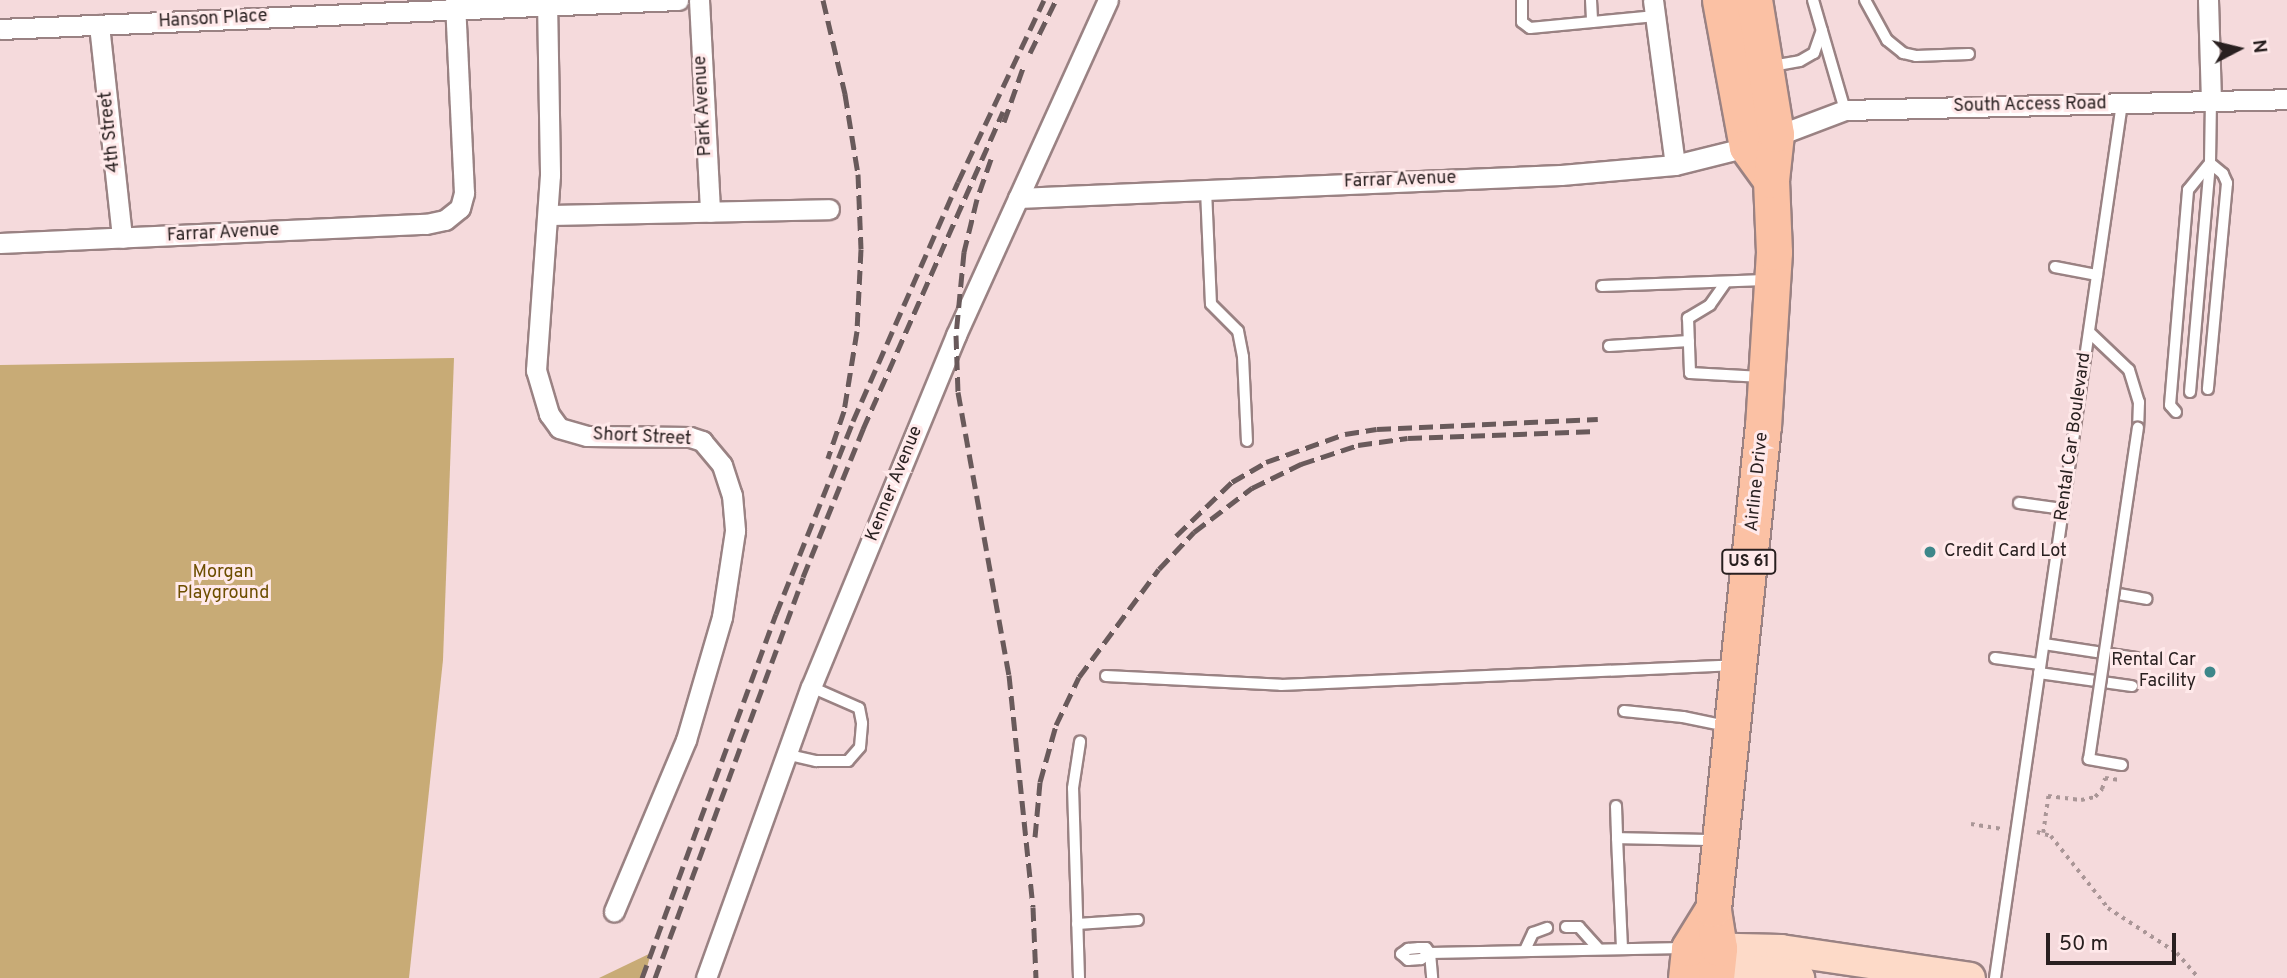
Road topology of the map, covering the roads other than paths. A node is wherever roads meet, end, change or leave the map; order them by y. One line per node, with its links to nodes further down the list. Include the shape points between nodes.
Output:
1 (678, 0): 11 (street, Hanson Place)
2 (699, 0): 30 (street, Park Avenue)
3 (1108, 0): 28 (street, Kenner Avenue)
4 (1522, 0): 14 (lane, via 1522,22 1530,28)
5 (1591, 0): 14 (lane)
6 (1720, 0): 24 (highway, Airline Drive / US 61)
7 (1754, 0): 19 (highway, Airline Drive / US 61)
8 (1813, 0): 17 (lane)
9 (1865, 0): 18 (lane, via 1887,40 1903,53)
10 (2208, 0): 21 (street)
11 (547, 2): 12 (street, Hanson Place); 31 (street, Short Street)
12 (456, 4): 15 (street, Hanson Place); 32 (street, Farrar Avenue, via 464,193 460,208 445,220)
13 (1654, 8): 14 (lane); 26 (street)
14 (1592, 22)
15 (99, 25): 16 (street, Hanson Place); 32 (street, 4th Street)
16 (0, 29)
17 (1822, 30): 19 (lane, via 1814,52 1800,61); 23 (lane)
18 (1969, 54)
19 (1765, 67): 24 (highway, Airline Drive / US 61)
20 (2287, 99): 21 (street, South Access Road)
21 (2211, 101): 22 (street, South Access Road); 25 (lane)
22 (2122, 103): 23 (street, South Access Road); 35 (lane, Rental Car Boulevard)
23 (1845, 110): 24 (street, South Access Road)
24 (1761, 141): 26 (street, Farrar Avenue); 36 (highway, Airline Drive / US 61, via 1771,180)
25 (2210, 163): 43 (lane, via 2227,184); 44 (lane); 45 (lane, via 2188,190 2170,405)
26 (1675, 165): 27 (street, Farrar Avenue, via 1561,175)
27 (1206, 190): 28 (street, Farrar Avenue); 46 (lane, via 1211,304 1238,331)
28 (1018, 198): 58 (street, Kenner Avenue, via 956,335)
29 (829, 209): 30 (street)
30 (710, 212): 31 (street)
31 (548, 215): 67 (street, Short Street, via 536,370 549,414 559,428 587,436 702,441 722,465 732,495 735,531 722,617 686,740)
32 (122, 239): 33 (street, Farrar Avenue)
33 (0, 243)
34 (2054, 267): 35 (lane)
35 (2097, 275): 39 (lane, Rental Car Boulevard)
36 (1773, 280): 37 (lane); 42 (highway, Airline Drive / US 61)
37 (1726, 282): 38 (lane); 40 (lane, via 1710,305 1688,317)
38 (1602, 286)
39 (2089, 332): 48 (lane, Rental Car Boulevard); 49 (lane, bridge, via 2129,370 2139,402)
40 (1689, 341): 41 (lane); 42 (lane, via 1690,373)
41 (1609, 346)
42 (1767, 377): 54 (highway, Airline Drive / US 61)
43 (2208, 389)
44 (2190, 392)
45 (2176, 412)
46 (1247, 441)
47 (2019, 503): 48 (lane)
48 (2063, 509): 51 (lane, Rental Car Boulevard)
49 (2113, 593): 50 (lane); 63 (lane, bridge, via 2088,759)
50 (2146, 599)
51 (2043, 644): 53 (lane); 55 (lane, Rental Car Boulevard)
52 (1995, 658): 55 (lane)
53 (2136, 658)
54 (1739, 665): 56 (lane, via 1281,685); 60 (highway, Airline Drive / US 61)
55 (2040, 668): 57 (lane); 81 (lane, Rental Car Boulevard)
56 (1106, 676)
57 (2132, 685)
58 (811, 687): 62 (street, Kenner Avenue); 62 (lane, via 859,708 860,747 848,761 816,761)
59 (1624, 711): 60 (lane)
60 (1732, 728): 66 (highway, Airline Drive / US 61)
61 (1080, 743): 69 (lane, via 1073,788)
62 (785, 754): 76 (street, Kenner Avenue)
63 (2122, 765)
64 (1616, 806): 65 (lane)
65 (1617, 838): 66 (lane); 73 (lane)
66 (1720, 841): 75 (highway, Airline Drive / US 61)
67 (614, 911)
68 (1138, 920): 69 (lane)
69 (1077, 924): 77 (lane)
70 (1566, 927): 72 (lane, via 1579,927)
71 (1547, 928): 74 (lane, via 1533,933)
72 (1598, 948): 73 (lane); 74 (lane)
73 (1622, 948): 75 (lane)
74 (1524, 950): 78 (lane, via 1430,953)
75 (1706, 964): 79 (main road); 80 (main road, via 1781,950)
76 (706, 978)
77 (1079, 978)
78 (1432, 978)
79 (1800, 978)
80 (1970, 978)
81 (1995, 978)

